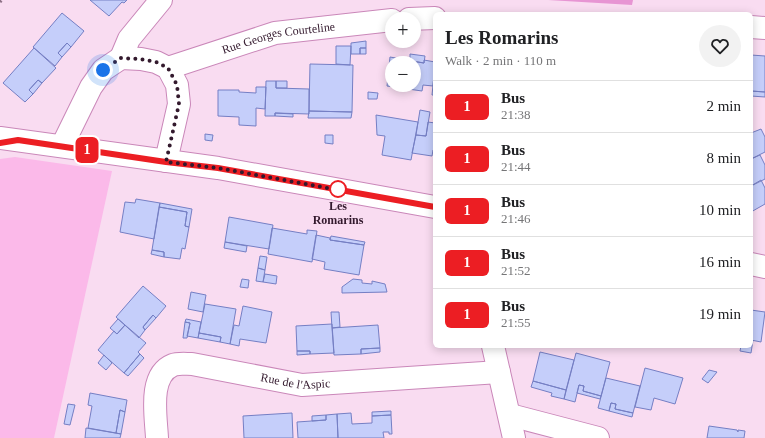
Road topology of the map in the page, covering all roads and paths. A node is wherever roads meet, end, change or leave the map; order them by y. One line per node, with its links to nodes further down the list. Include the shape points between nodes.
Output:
1 (161, 0): 7 (street, via 129,39)
2 (433, 18): 3 (street)
3 (421, 19)
4 (385, 21): 8 (street, Rue Georges Courteline, via 275,33)
5 (753, 27): 6 (street)
6 (765, 28)
7 (121, 58): 8 (street, via 156,62); 10 (street, via 103,70 91,87)
8 (168, 68): 11 (street, via 177,85 179,104)
9 (6, 140): 10 (street)
10 (62, 146): 11 (street)
11 (166, 162): 12 (street, via 218,168)
12 (433, 207)
13 (753, 264): 14 (street)
14 (765, 267)
15 (493, 348): 16 (street)
16 (499, 372): 17 (street); 18 (street, Rue de l'Aspic, via 302,385 192,364 174,364 161,373 155,391)
17 (510, 415): 19 (street); 20 (street)
18 (157, 438)
19 (514, 438)
20 (598, 438)

